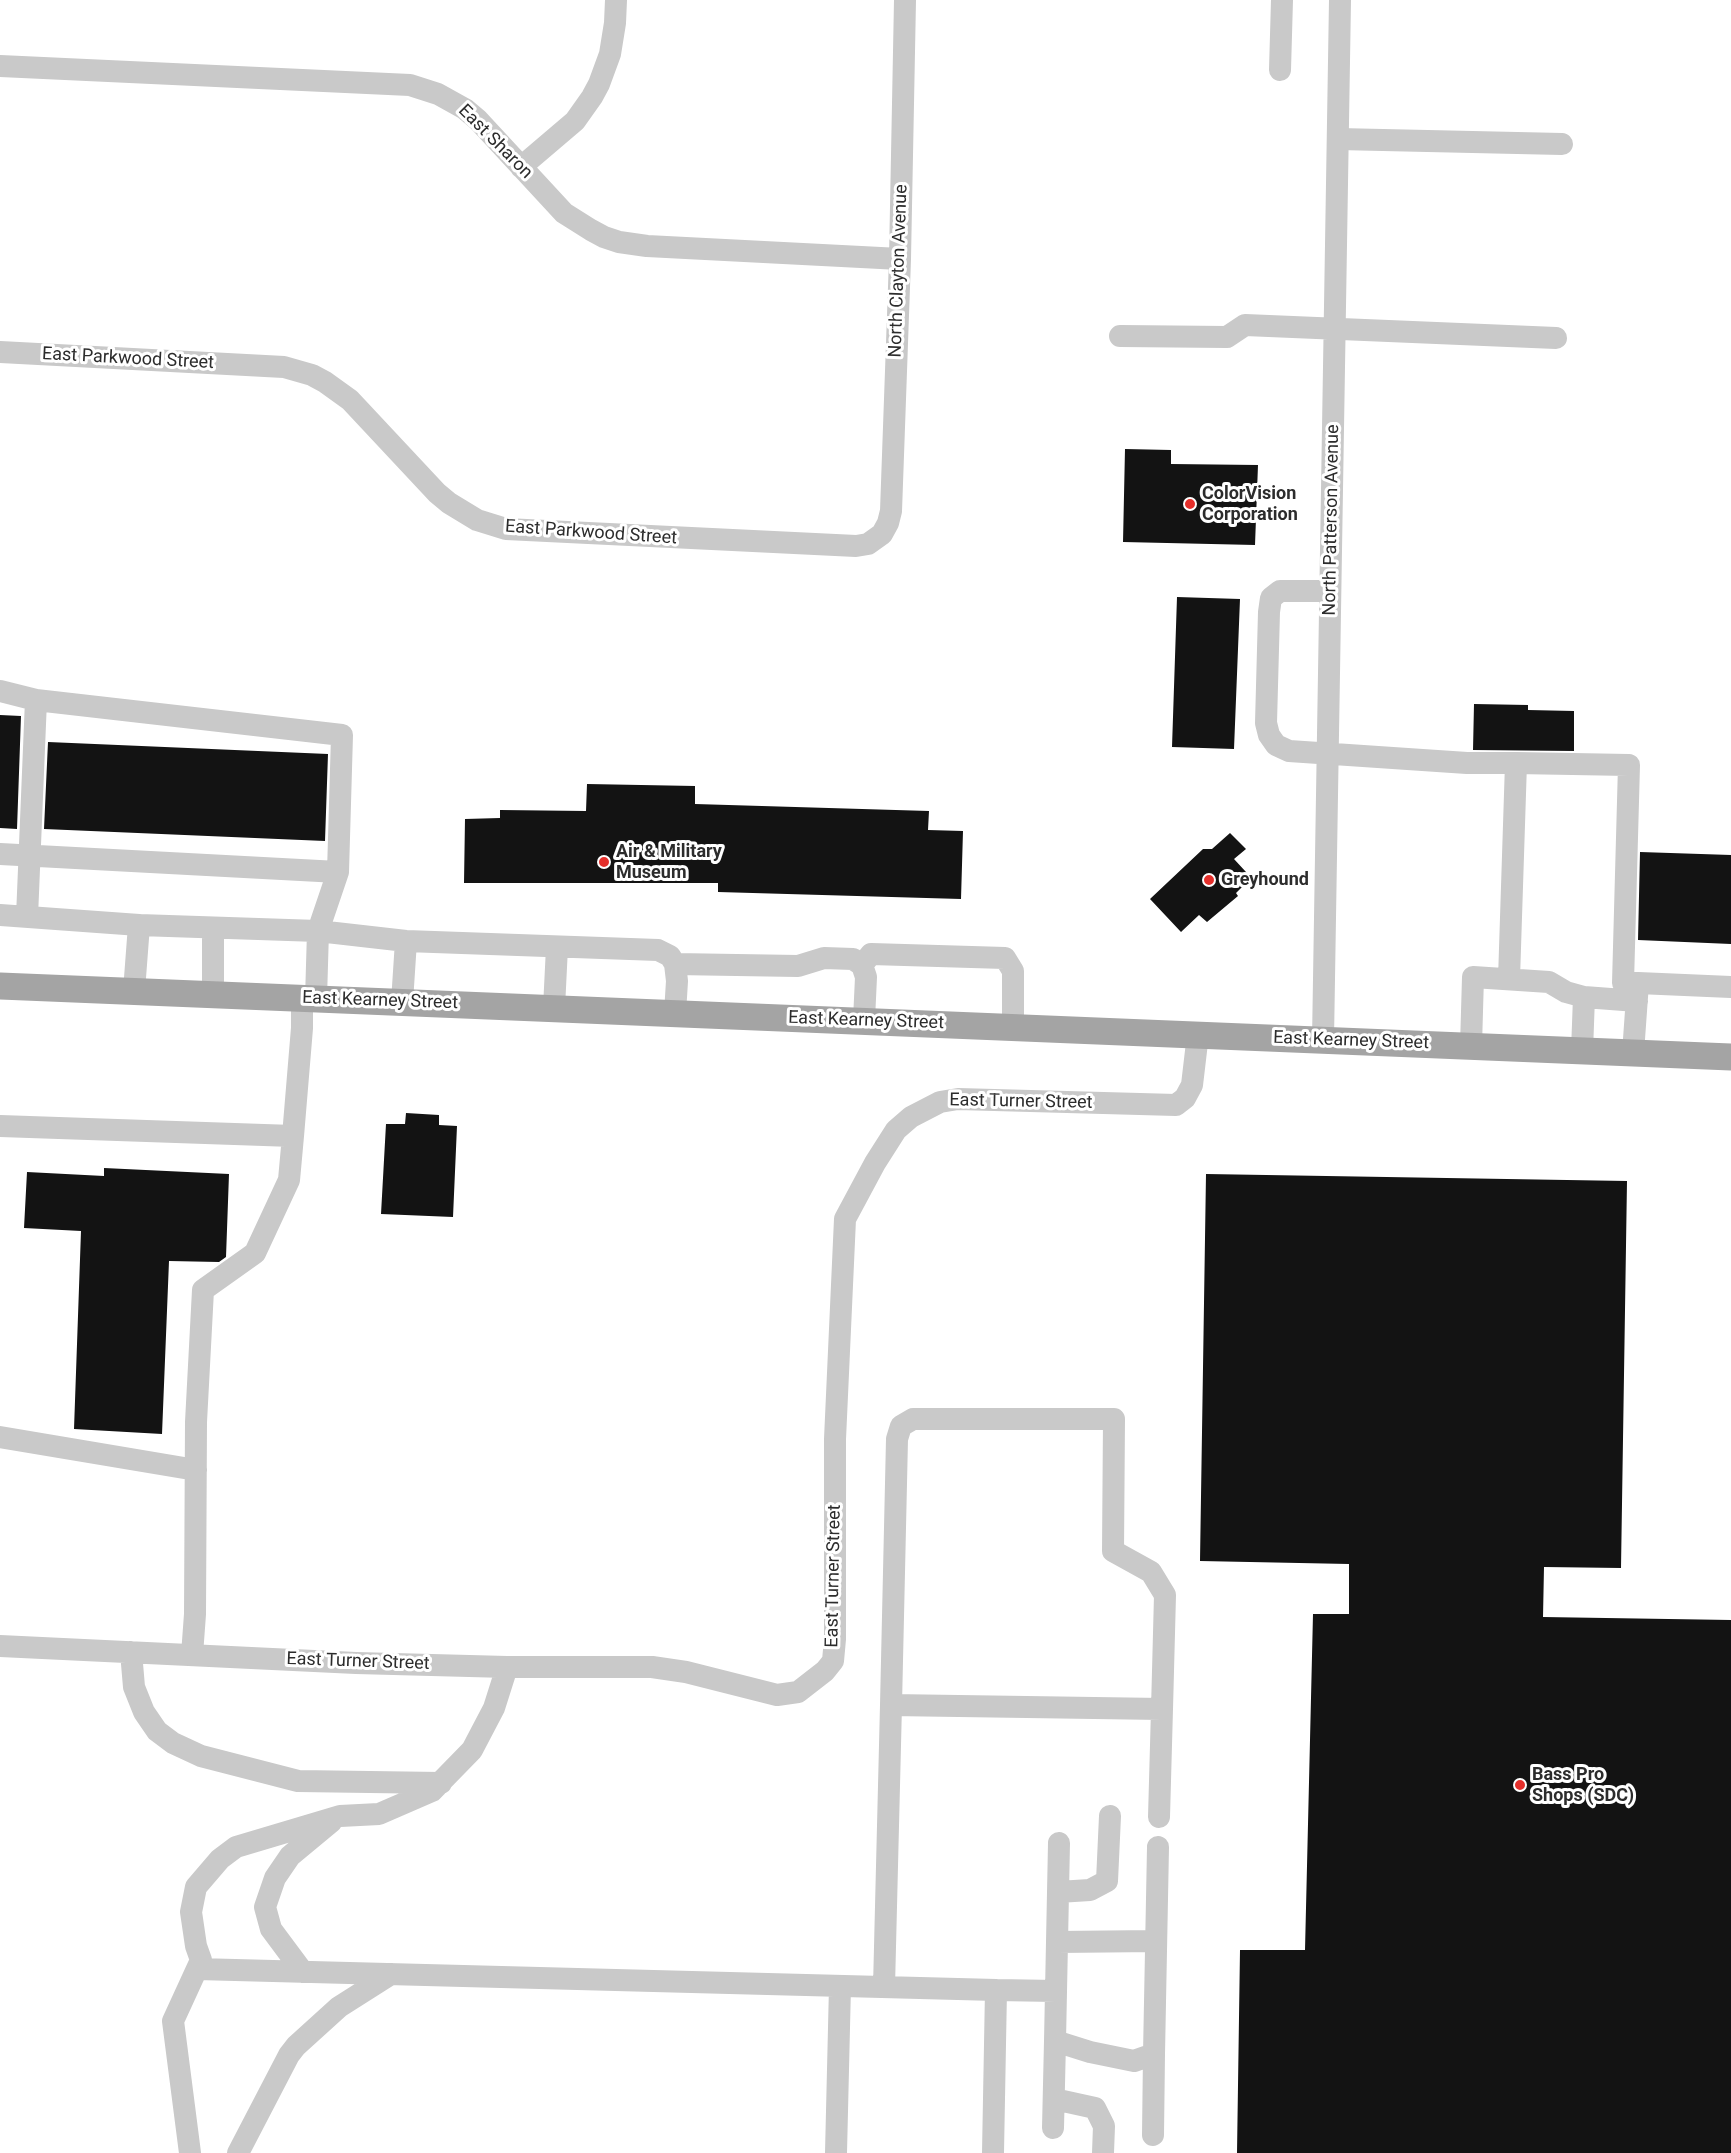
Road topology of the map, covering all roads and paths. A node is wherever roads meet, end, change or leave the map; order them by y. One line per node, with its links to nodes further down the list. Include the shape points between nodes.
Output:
1 (615, 0): 9 (street, via 610,54 592,97 570,126)
2 (905, 0): 10 (street, North Clayton Avenue)
3 (1282, 0): 6 (street)
4 (1340, 0): 7 (street, North Patterson Avenue)
5 (0, 66): 9 (street, East Sharon, via 410,85 438,94 465,110)
6 (1280, 70)
7 (1338, 139): 8 (street); 11 (street, North Patterson Avenue)
8 (1562, 144)
9 (521, 167): 10 (street, East Sharon, via 564,213 619,242)
10 (900, 259): 15 (street, North Clayton Avenue, via 891,511)
11 (1335, 329): 12 (street, via 1245,325 1227,337); 13 (street); 16 (street, North Patterson Avenue)
12 (1120, 336)
13 (1556, 338)
14 (0, 352): 15 (street, East Parkwood Street, via 284,368 312,375 350,400 449,503 477,520 506,530 856,546)
15 (878, 538)
16 (1330, 591): 19 (street, North Patterson Avenue); 19 (street, via 1280,591 1271,598 1266,712 1269,735 1276,745 1289,751)
17 (0, 691): 18 (street)
18 (36, 700): 22 (street); 23 (street, via 342,735)
19 (1328, 753): 20 (street); 47 (street, North Patterson Avenue)
20 (1516, 763): 33 (street); 37 (street, via 1629,765 1623,982)
21 (0, 854): 22 (street)
22 (29, 855): 23 (street); 25 (street)
23 (339, 872): 28 (street)
24 (0, 915): 25 (street)
25 (27, 917): 26 (street)
26 (139, 925): 27 (street); 36 (street)
27 (213, 928): 28 (street); 38 (street)
28 (318, 931): 29 (street); 39 (street)
29 (406, 942): 30 (street); 41 (street)
30 (557, 947): 31 (street, via 657,950 670,956); 42 (street)
31 (675, 964): 32 (street, via 798,966 824,958 853,959); 43 (street)
32 (862, 965): 44 (street, via 866,977); 45 (street, via 871,954 1005,958 1013,971)
33 (1509, 979): 40 (street, via 1549,982); 48 (street, via 1473,977)
34 (0, 986): 36 (main road, East Kearney Street)
35 (1731, 987): 37 (street)
36 (134, 992): 38 (main road, East Kearney Street)
37 (1637, 992): 40 (street); 50 (street)
38 (213, 995): 39 (main road, East Kearney Street)
39 (309, 998): 41 (main road, East Kearney Street); 53 (street, via 302,1028)
40 (1584, 998): 49 (street)
41 (402, 1002): 42 (main road, East Kearney Street)
42 (554, 1008): 43 (main road, East Kearney Street)
43 (675, 1013): 44 (main road, East Kearney Street)
44 (864, 1020): 45 (main road, East Kearney Street)
45 (1013, 1026): 46 (main road, East Kearney Street)
46 (1198, 1034): 47 (main road, East Kearney Street); 59 (street, East Turner Street, via 1192,1085 1176,1105 958,1099 940,1102 911,1116 896,1130 875,1163 845,1219 835,1439 835,1639 832,1661 825,1671 798,1692 777,1695 652,1667)
47 (1323, 1040): 48 (main road, East Kearney Street)
48 (1471, 1046): 49 (main road, East Kearney Street)
49 (1582, 1051): 50 (main road, East Kearney Street)
50 (1633, 1053): 51 (main road, East Kearney Street)
51 (1731, 1057)
52 (0, 1126): 53 (street)
53 (293, 1136): 55 (street, via 289,1180 255,1253 203,1290)
54 (0, 1437): 55 (street)
55 (196, 1470): 58 (street)
56 (0, 1646): 57 (street, East Turner Street)
57 (131, 1652): 58 (street, East Turner Street); 62 (street, via 134,1687 144,1712 157,1731 201,1756 298,1781)
58 (192, 1655): 59 (street, East Turner Street)
59 (507, 1667): 62 (street, via 494,1708 472,1750)
60 (891, 1705): 61 (street); 61 (street, via 897,1439 902,1426 913,1419 1114,1419 1113,1551 1151,1572 1165,1595); 75 (street)
61 (1162, 1709): 65 (street)
62 (441, 1783): 63 (street, via 432,1791 379,1814)
63 (339, 1816): 71 (street, via 236,1847 220,1859 196,1887 191,1912 201,1960); 72 (street, via 290,1856 275,1878 265,1907 271,1929)
64 (1110, 1816): 68 (street, via 1107,1881 1090,1890)
65 (1160, 1816)
66 (1059, 1843): 68 (street)
67 (1158, 1847): 69 (street)
68 (1058, 1892): 70 (street)
69 (1156, 1941): 70 (street); 79 (street)
70 (1057, 1942): 77 (street)
71 (197, 1969): 72 (street); 83 (street, via 173,2021)
72 (303, 1972): 73 (street)
73 (391, 1974): 74 (street); 84 (street, via 339,2007 296,2046)
74 (840, 1986): 75 (street); 85 (street)
75 (884, 1987): 76 (street)
76 (996, 1990): 77 (street); 86 (street)
77 (1056, 1991): 78 (street)
78 (1055, 2041): 79 (street, via 1134,2061); 80 (street)
79 (1154, 2054): 82 (street)
80 (1054, 2099): 81 (street); 87 (street, via 1095,2108 1104,2126)
81 (1053, 2128)
82 (1153, 2135)
83 (190, 2153)
84 (238, 2153)
85 (836, 2153)
86 (993, 2153)
87 (1103, 2153)

